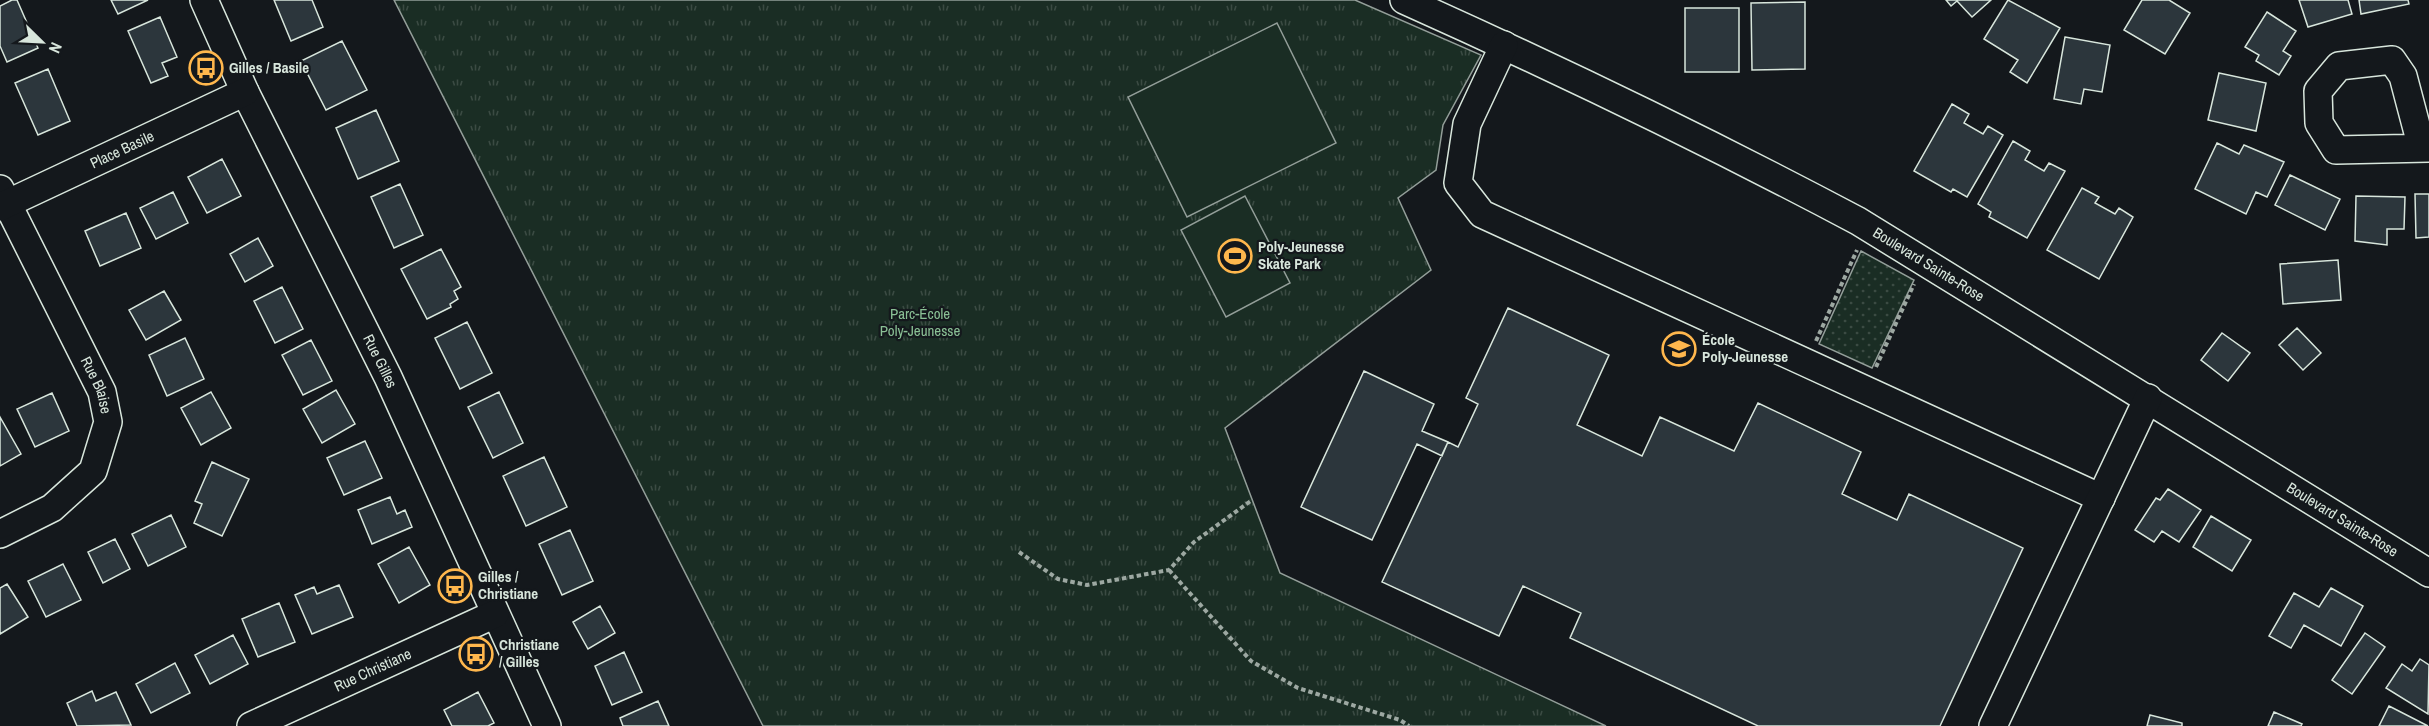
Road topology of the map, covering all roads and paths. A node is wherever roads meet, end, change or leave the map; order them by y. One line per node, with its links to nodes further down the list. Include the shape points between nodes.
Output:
1 (204, 0): 4 (street, Rue Gilles)
2 (1404, 0): 3 (street, Boulevard Sainte-Rose)
3 (1504, 45): 6 (street, Boulevard Sainte-Rose, via 1763,171); 8 (street, via 1467,124 1458,183 1482,214)
4 (245, 92): 5 (street, Place Basile); 17 (street, Rue Gilles, via 388,377)
5 (2, 200): 13 (street, Rue Blaise, via 102,392 108,422 93,471 52,508)
6 (1868, 227): 7 (street, Boulevard Sainte-Rose); 8 (path)
7 (1924, 261): 9 (path); 10 (street, Boulevard Sainte-Rose)
8 (1806, 362): 9 (street)
9 (1866, 390): 11 (street)
10 (2148, 398): 11 (street); 16 (street, Boulevard Sainte-Rose)
11 (2101, 498): 21 (street)
12 (1252, 500): 15 (path, via 1194,542)
13 (0, 534)
14 (1019, 552): 15 (path, via 1058,579 1088,585)
15 (1169, 570): 20 (path, via 1251,660 1298,688)
16 (2429, 573)
17 (495, 614): 18 (street, Rue Christiane); 19 (street, Rue Gilles)
18 (250, 726)
19 (547, 726)
20 (1409, 726)
21 (1993, 726)

